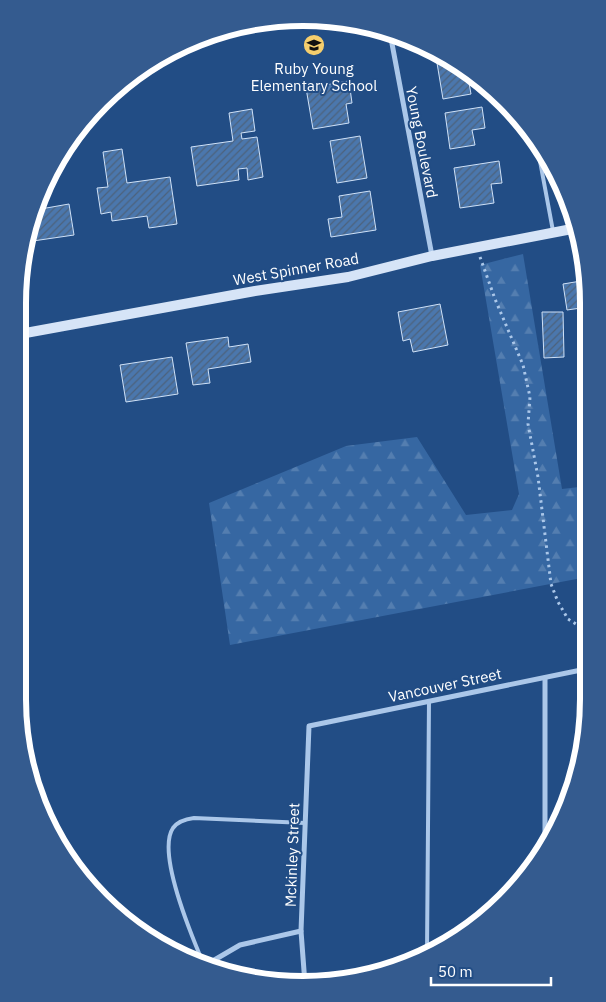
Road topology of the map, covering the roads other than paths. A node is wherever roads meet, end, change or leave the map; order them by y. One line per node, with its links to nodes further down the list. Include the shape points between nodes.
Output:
1 (391, 41): 5 (street, Young Boulevard)
2 (540, 160): 4 (lane)
3 (569, 229): 4 (street, West Spinner Road)
4 (553, 232): 5 (street, West Spinner Road)
5 (432, 256): 6 (street, West Spinner Road, via 348,277)
6 (26, 333)
7 (580, 670): 8 (street, Vancouver Street)
8 (545, 678): 9 (street, Vancouver Street); 12 (street)
9 (429, 701): 10 (street, Vancouver Street); 14 (lane)
10 (309, 726): 11 (street, Mckinley Street)
11 (305, 823): 13 (street, Mckinley Street); 15 (lane, via 194,818 178,823 172,829 169,840 176,892)
12 (545, 833)
13 (301, 931): 16 (street, via 240,945); 17 (street, Mckinley Street)
14 (427, 946)
15 (200, 956)
16 (212, 960)
17 (304, 976)

